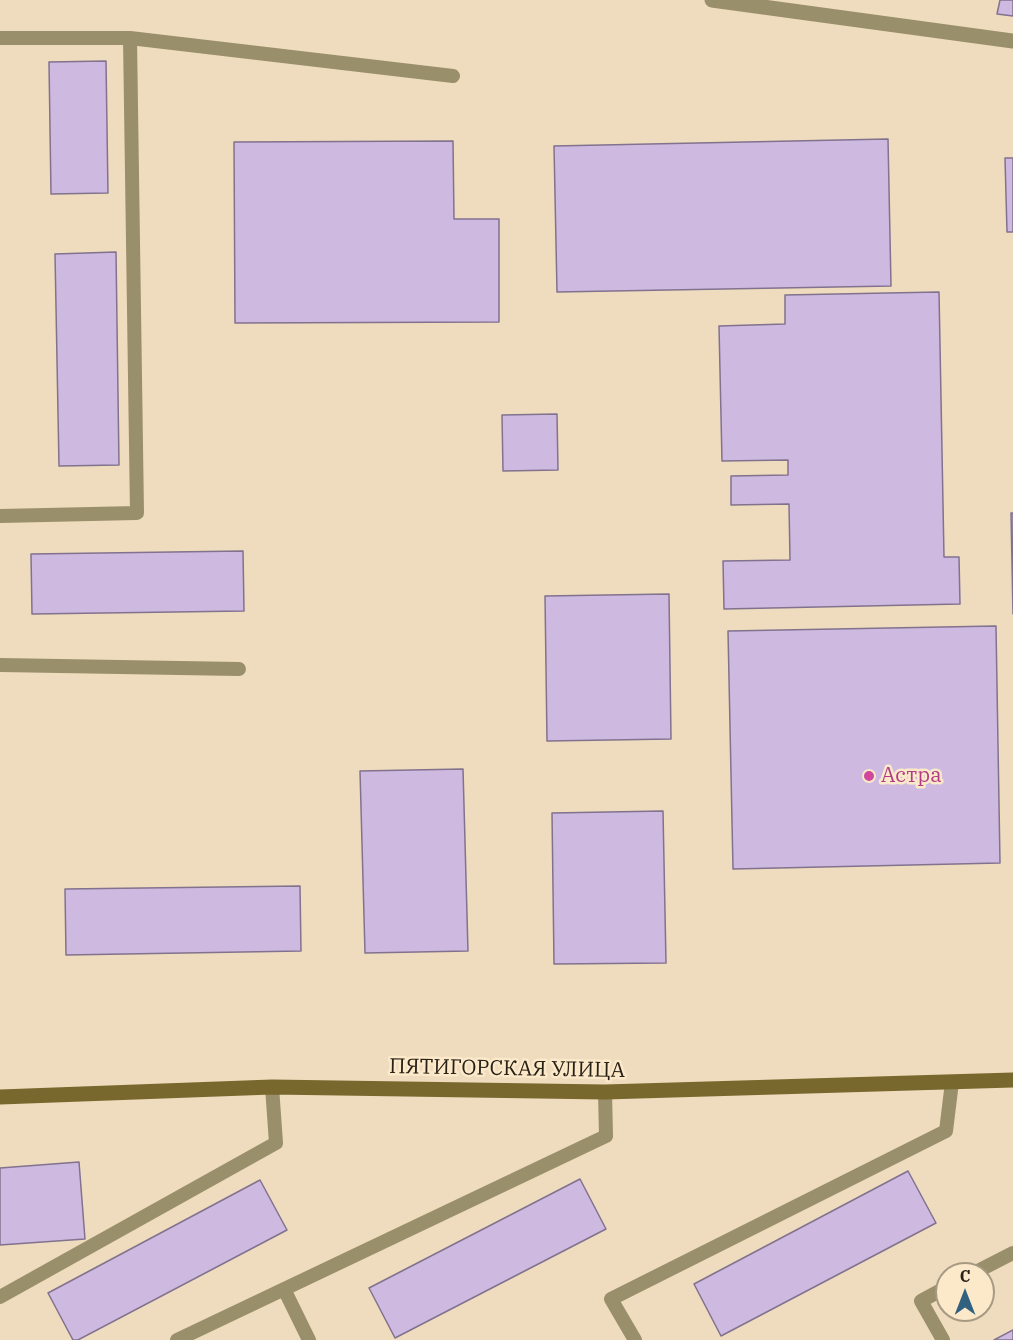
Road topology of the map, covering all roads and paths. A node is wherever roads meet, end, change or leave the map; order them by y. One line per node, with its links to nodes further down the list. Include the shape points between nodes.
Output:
1 (712, 0): 4 (street)
2 (0, 38): 3 (lane)
3 (130, 38): 5 (lane); 6 (lane, via 137,513)
4 (1013, 41)
5 (453, 76)
6 (0, 516)
7 (0, 665): 8 (lane)
8 (239, 669)
9 (1013, 1080): 10 (main road, ПЯТИГОРСКАЯ УЛИЦА)
10 (952, 1082): 12 (main road, ПЯТИГОРСКАЯ УЛИЦА); 21 (lane, via 946,1131 611,1299)
11 (272, 1087): 12 (main road, ПЯТИГОРСКАЯ УЛИЦА); 13 (main road, ПЯТИГОРСКАЯ УЛИЦА); 18 (lane, via 276,1143)
12 (605, 1092): 16 (lane, via 606,1136)
13 (0, 1097)
14 (1013, 1253): 15 (lane)
15 (995, 1262)
16 (284, 1289): 19 (lane); 20 (lane)
17 (935, 1293): 22 (lane, via 921,1301)
18 (0, 1296)
19 (177, 1340)
20 (309, 1340)
21 (635, 1340)
22 (943, 1340)

